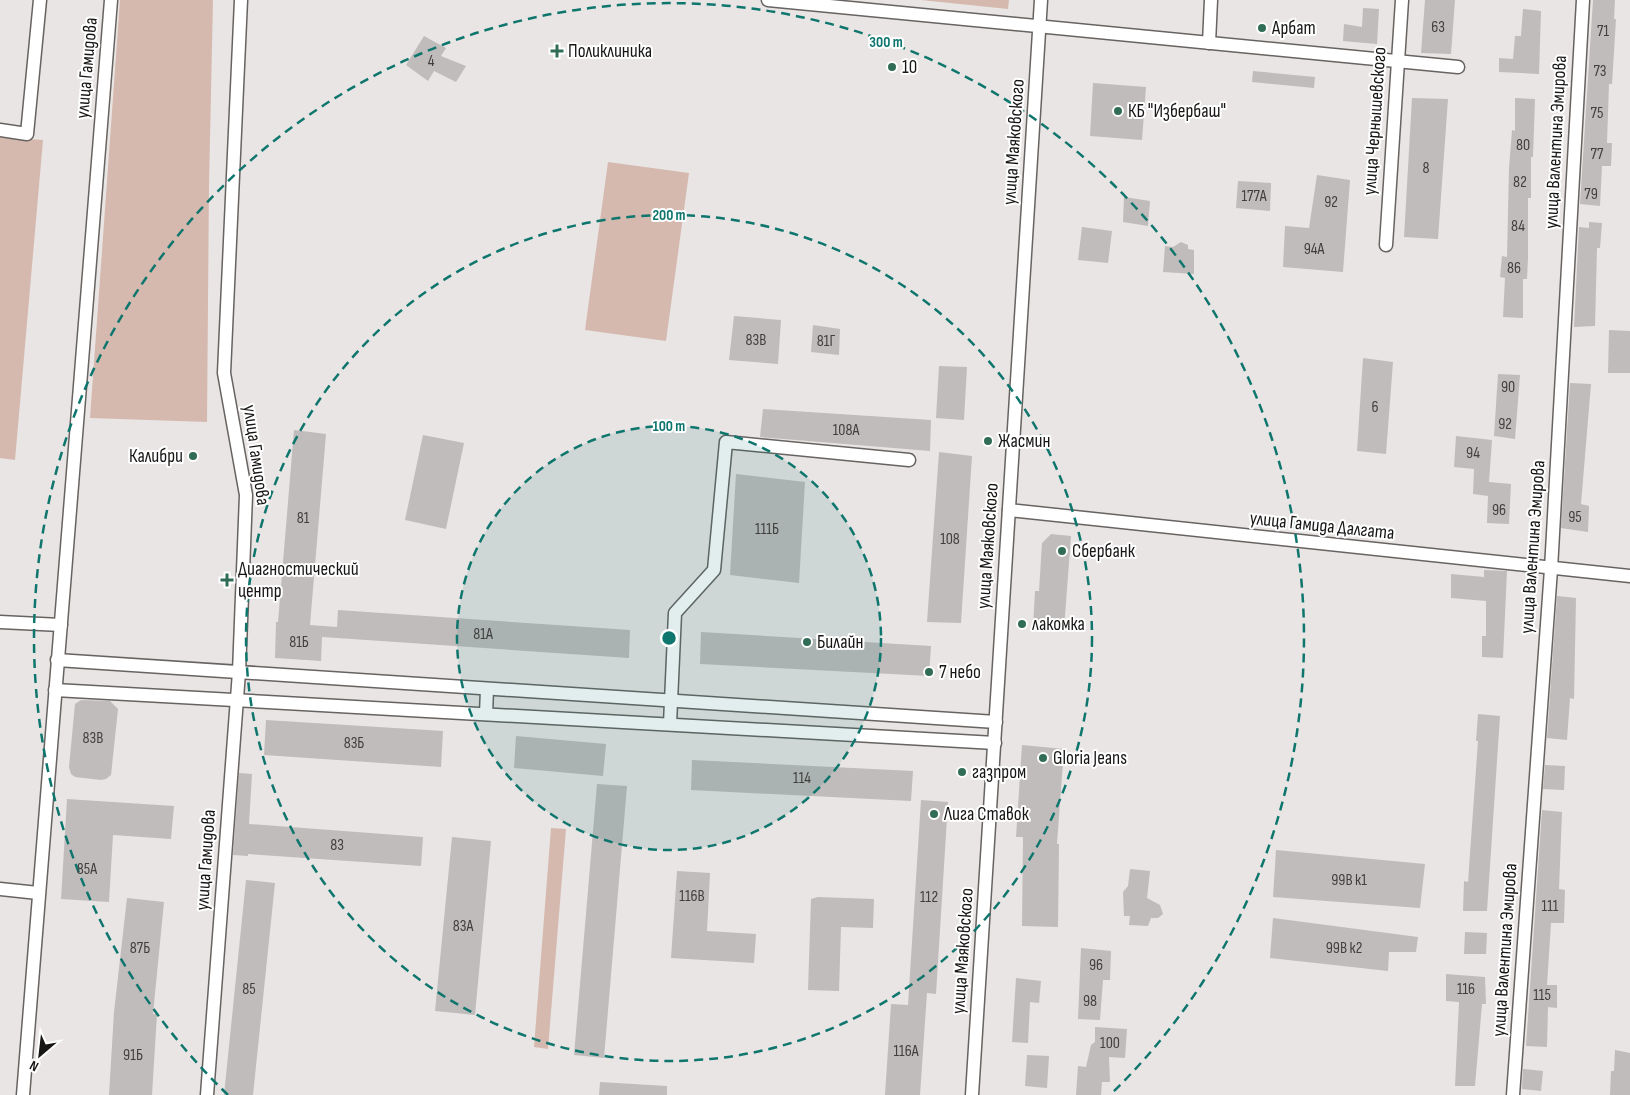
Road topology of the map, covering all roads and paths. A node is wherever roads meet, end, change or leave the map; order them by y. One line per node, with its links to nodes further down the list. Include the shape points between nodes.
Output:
1 (40, 0): 13 (street, via 27,134)
2 (111, 0): 20 (street, улица Гамидова)
3 (241, 0): 22 (street, улица Гамидова, via 224,373 246,495)
4 (768, 0): 9 (street)
5 (1041, 0): 9 (street, улица Маяковского)
6 (1211, 0): 10 (street)
7 (1402, 0): 11 (street, улица Чернышевского)
8 (1583, 0): 17 (street, улица Валентина Эмирова)
9 (1040, 27): 10 (street); 16 (street, улица Маяковского)
10 (1209, 43): 11 (street)
11 (1398, 61): 12 (street); 14 (street, улица Чернышевского)
12 (1458, 67)
13 (0, 130)
14 (1386, 245)
15 (909, 460): 26 (street, via 726,442 714,570 675,613)
16 (1009, 510): 17 (street, улица Гамида Далгата); 28 (street, улица Маяковского)
17 (1552, 569): 18 (street, улица Гамида Далгата); 36 (street, улица Валентина Эмирова)
18 (1630, 576)
19 (0, 622): 20 (street)
20 (61, 625): 21 (street, улица Гамидова)
21 (57, 660): 22 (street); 24 (street, улица Гамидова)
22 (239, 672): 23 (street); 25 (street, улица Гамидова)
23 (486, 689): 26 (street); 27 (street)
24 (55, 690): 25 (street); 32 (street, улица Гамидова)
25 (237, 700): 27 (street); 34 (street, улица Гамидова)
26 (671, 701): 28 (street); 29 (street)
27 (486, 714): 29 (street)
28 (996, 722): 30 (street, улица Маяковского)
29 (670, 724): 30 (street)
30 (995, 743): 35 (street, улица Маяковского)
31 (0, 889): 32 (street)
32 (38, 893): 33 (street, улица Гамидова)
33 (23, 1095)
34 (207, 1095)
35 (972, 1095)
36 (1513, 1095)

